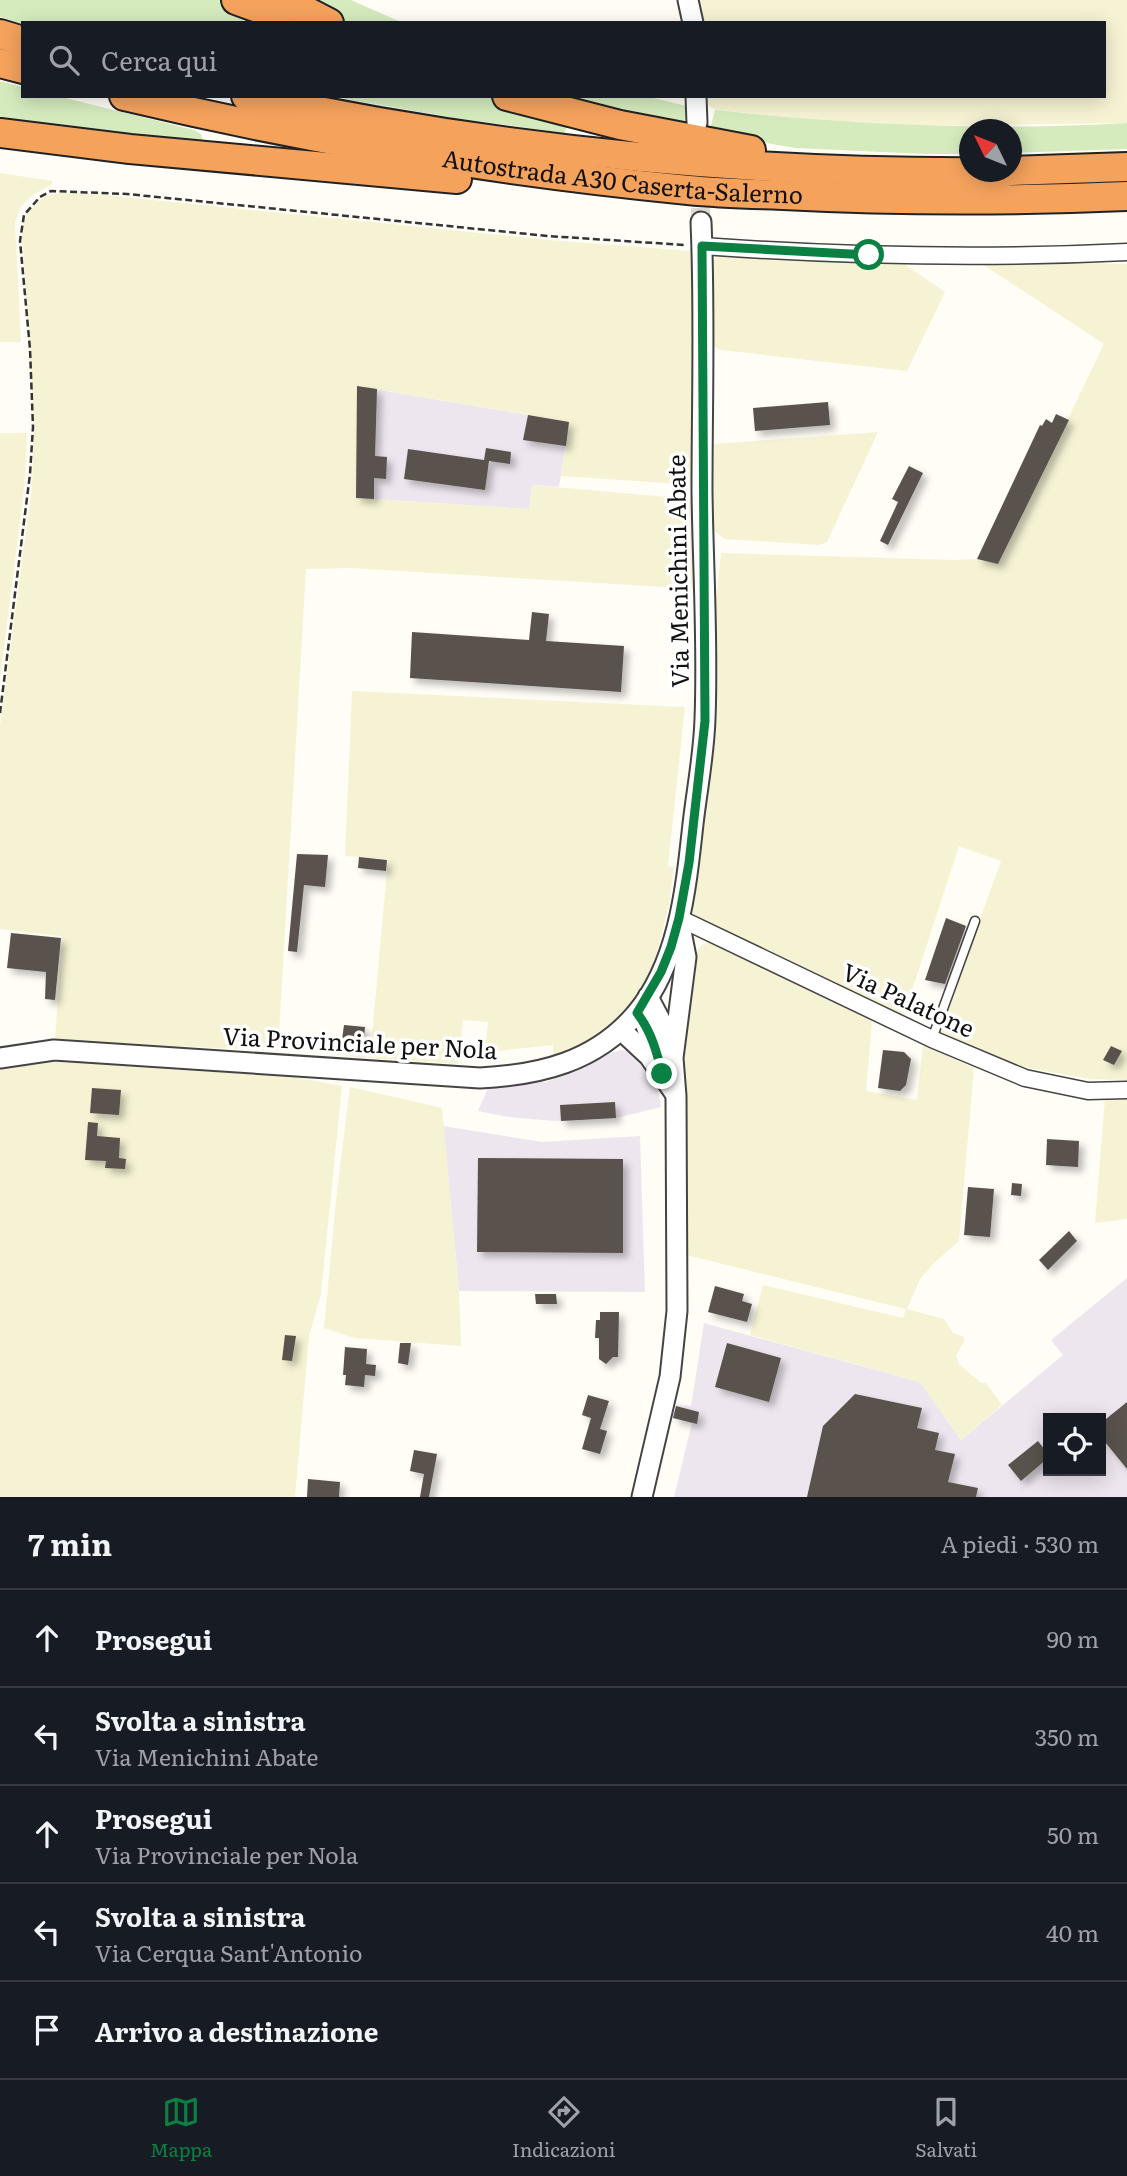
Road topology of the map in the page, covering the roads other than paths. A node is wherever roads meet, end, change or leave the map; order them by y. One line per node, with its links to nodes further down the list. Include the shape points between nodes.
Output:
1 (236, 0): 4 (highway)
2 (284, 0): 5 (highway)
3 (688, 0): 6 (street)
4 (293, 21)
5 (325, 21)
6 (693, 21)
7 (0, 34): 8 (highway)
8 (21, 40)
9 (0, 63): 10 (highway)
10 (21, 68)
11 (133, 98): 21 (highway, Autostrada A30 Caserta-Salerno, via 351,145)
12 (256, 98): 18 (highway, Autostrada A30 Caserta-Salerno, via 485,139 648,158)
13 (515, 98): 18 (highway, via 620,125 783,154)
14 (696, 98): 15 (street)
15 (697, 123)
16 (0, 133): 21 (highway, via 464,180)
17 (1127, 167): 20 (highway)
18 (813, 169): 19 (highway, Autostrada A30 Caserta-Salerno)
19 (959, 171)
20 (1022, 172)
21 (537, 174): 22 (highway, Autostrada A30 Caserta-Salerno, via 690,191 835,198)
22 (1127, 196)
23 (701, 222): 24 (street, Via Menichini Abate)
24 (702, 246): 25 (street, via 869,255); 26 (street, Via Menichini Abate, via 705,721)
25 (1127, 252)
26 (679, 918): 28 (street, Via Provinciale per Nola, via 671,947); 30 (street, Via Palatone); 32 (street, via 686,957)
27 (975, 921): 30 (lane)
28 (642, 1005): 29 (street, Via Provinciale per Nola); 32 (street, via 656,1049)
29 (621, 1030): 31 (street, Via Provinciale per Nola, via 581,1058 557,1068 480,1078 54,1050); 32 (street, via 649,1056)
30 (932, 1039): 33 (street, Via Palatone, via 1026,1078 1088,1091)
31 (0, 1058)
32 (668, 1066): 34 (street, via 676,1096 677,1311 670,1377)
33 (1127, 1090)
34 (642, 1497)

